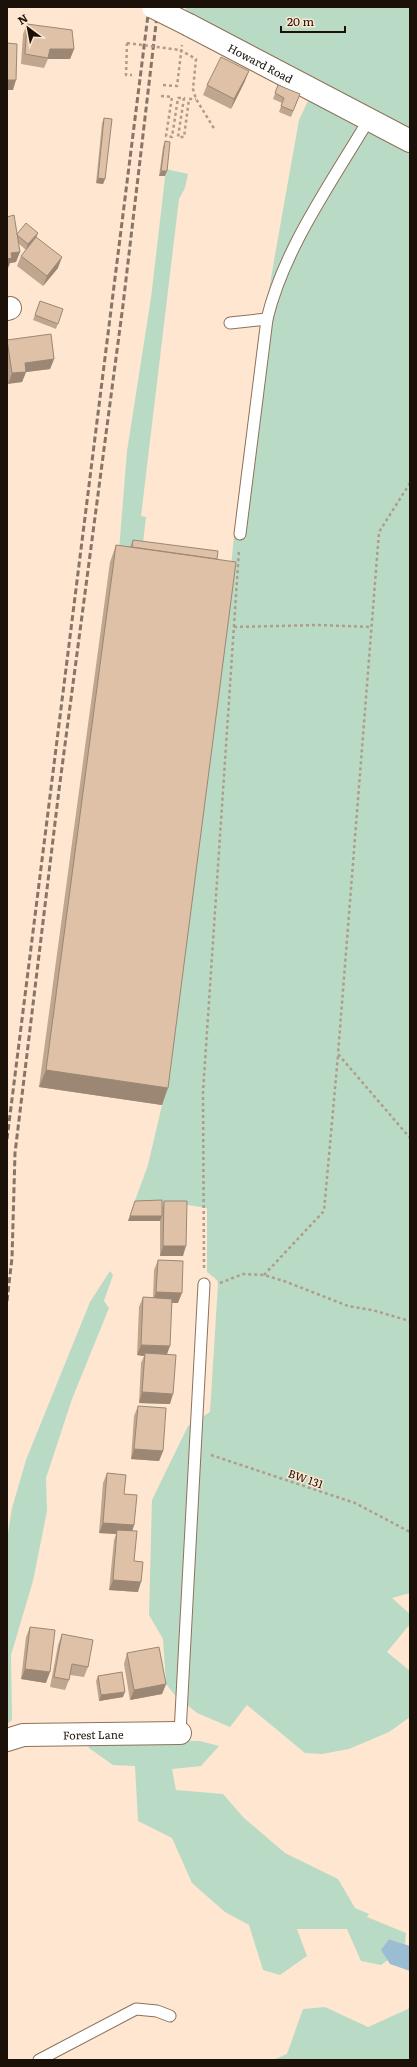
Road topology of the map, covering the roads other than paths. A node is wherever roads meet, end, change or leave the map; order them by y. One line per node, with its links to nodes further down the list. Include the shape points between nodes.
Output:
1 (153, 7): 2 (street, Howard Road, bridge)
2 (369, 120): 3 (street, Howard Road); 4 (lane, via 293,248 271,303)
3 (410, 141)
4 (268, 319): 5 (lane); 6 (lane)
5 (230, 322)
6 (240, 534)
7 (204, 1284): 8 (lane)
8 (180, 1733): 9 (street, Forest Lane, via 23,1735)
9 (7, 1740)
10 (170, 2016): 11 (lane, via 157,2011 136,2009)
11 (39, 2060)

